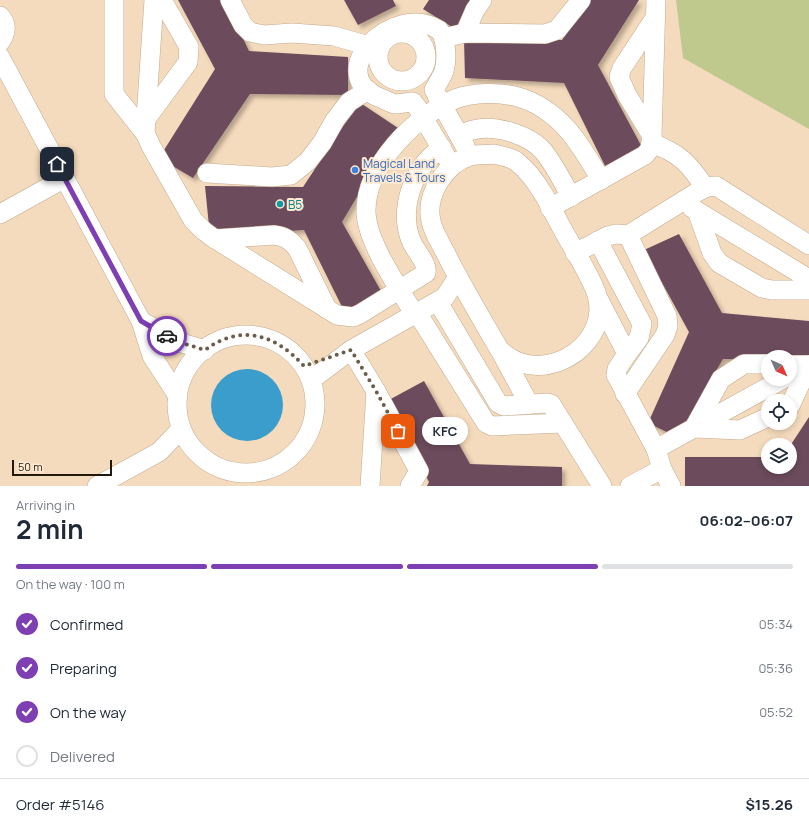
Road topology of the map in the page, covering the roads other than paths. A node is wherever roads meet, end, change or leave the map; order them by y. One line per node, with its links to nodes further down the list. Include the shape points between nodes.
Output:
1 (114, 0): 19 (street, via 114,94)
2 (154, 0): 19 (street)
3 (162, 0): 19 (street, via 189,47 190,56)
4 (230, 0): 12 (street, via 243,25 250,32 264,35 292,33 334,36)
5 (482, 0): 9 (street)
6 (581, 0): 9 (street, via 557,30 545,34)
7 (655, 9): 21 (street); 21 (street, via 619,77)
8 (0, 16): 11 (street, via 6,27 5,35)
9 (465, 33): 10 (street)
10 (444, 38): 12 (street, via 426,19 409,10 376,26); 17 (street, via 444,71)
11 (0, 42)
12 (362, 44): 16 (street, via 358,66 362,82)
13 (0, 57): 26 (street)
14 (425, 62): 15 (street, via 411,78); 15 (street, via 424,48 416,37 402,33 389,37 380,47 378,61 385,74); 17 (street, via 428,77)
15 (397, 80): 18 (street)
16 (368, 90): 18 (street, via 376,97); 25 (street, via 349,102 322,143 298,172 272,177)
17 (439, 98): 18 (street); 20 (street); 27 (street, via 488,94 519,98 538,107 572,133)
18 (418, 109): 22 (street); 40 (street, via 382,163 368,195 366,211 376,246)
19 (146, 126): 34 (street, via 151,146 193,220)
20 (459, 135): 23 (street); 29 (street, via 474,129 492,129 511,133 536,145 555,167)
21 (652, 140): 27 (street, via 650,150 645,156); 28 (street, via 675,153)
22 (442, 148): 24 (street); 40 (street, via 426,160 406,206 412,242 427,272)
23 (470, 156): 24 (street); 31 (street, via 494,154 515,161 539,188)
24 (452, 166): 38 (street, via 437,185 429,210 431,222)
25 (207, 173)
26 (64, 178): 32 (street); 47 (street)
27 (601, 180): 29 (street)
28 (705, 188): 30 (street); 36 (street, via 716,186)
29 (572, 197): 31 (street)
30 (689, 207): 33 (street); 39 (street); 41 (street, via 719,263 762,288)
31 (550, 208): 37 (street)
32 (0, 214)
33 (628, 235): 35 (street, via 616,234); 59 (street, via 667,316 668,326 665,335)
34 (215, 239): 45 (street); 45 (street, via 283,236 297,248)
35 (598, 241): 37 (street); 51 (street, via 642,324 639,338)
36 (809, 245)
37 (575, 253): 42 (street)
38 (458, 278): 43 (street); 44 (street)
39 (809, 280)
40 (400, 290): 45 (street, via 353,317 337,315); 46 (street)
41 (809, 290)
42 (597, 295): 48 (street, via 598,316 593,331 572,355 556,363 537,366 518,362 504,355); 51 (street)
43 (442, 300): 44 (street); 46 (street); 62 (street, via 498,403 504,406)
44 (470, 300): 48 (street)
45 (327, 309)
46 (416, 314): 50 (street); 64 (street, via 486,424 492,426)
47 (141, 321): 49 (street, via 182,343); 61 (street, via 152,356)
48 (499, 349): 62 (street)
49 (205, 350): 56 (street, via 234,336 254,335 274,340 291,351); 61 (street, via 198,354 186,370 178,389)
50 (351, 350): 56 (street); 58 (street)
51 (626, 354): 59 (street, via 616,376)
52 (761, 364): 65 (street, via 744,364 721,379)
53 (797, 365): 54 (street)
54 (809, 365): 55 (street); 60 (street)
55 (797, 371)
56 (308, 373): 70 (street, via 315,400 313,420 306,439 293,455)
57 (770, 386): 65 (street)
58 (376, 391): 76 (street); 77 (street, via 419,471)
59 (625, 394): 68 (street)
60 (796, 394)
61 (178, 396): 66 (street, via 177,410)
62 (529, 404): 64 (street, via 551,404)
63 (761, 420): 65 (street, via 740,430)
64 (563, 423): 78 (street)
65 (694, 428): 68 (street)
66 (181, 429): 67 (street); 69 (street)
67 (191, 447): 69 (street); 71 (street, via 204,460)
68 (656, 449): 72 (street)
69 (160, 452): 73 (street)
70 (276, 467): 71 (street, via 257,473 238,473); 75 (street)
71 (219, 468): 74 (street)
72 (662, 469): 79 (street); 80 (street)
73 (97, 486)
74 (227, 486)
75 (266, 486)
76 (370, 486)
77 (410, 486)
78 (602, 486)
79 (630, 486)
80 (671, 486)

